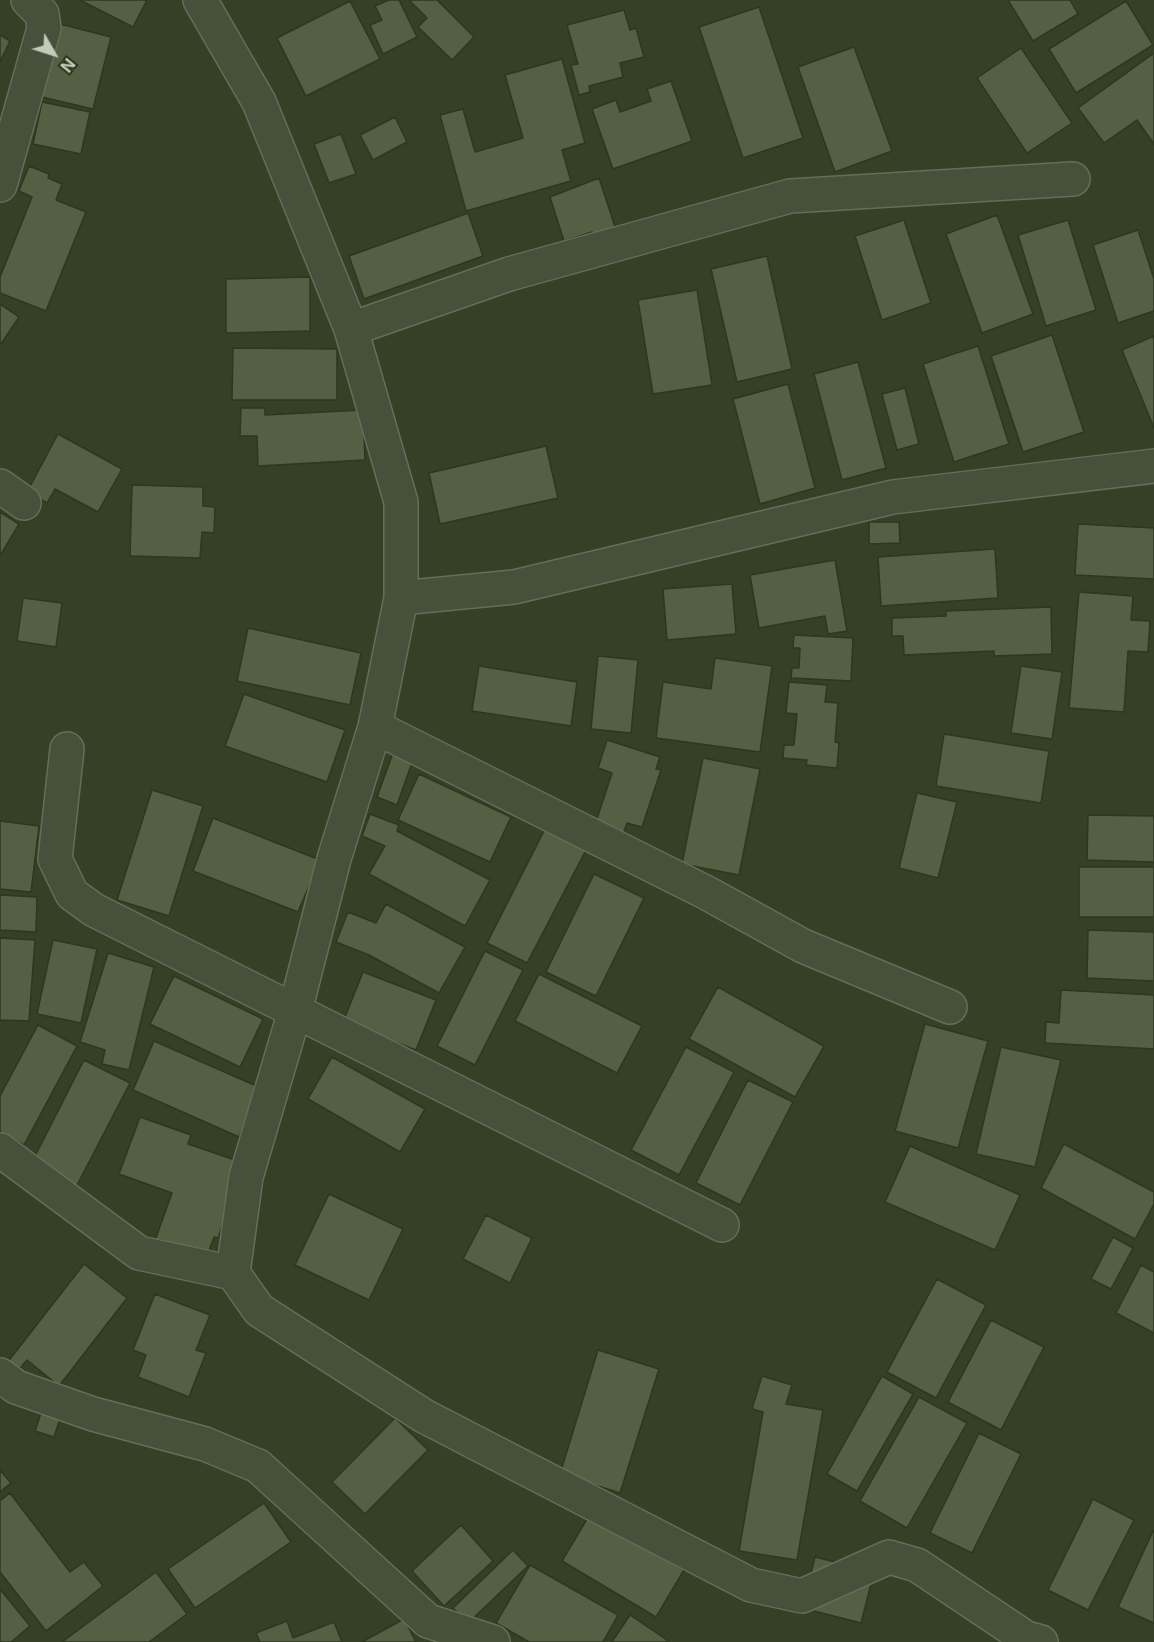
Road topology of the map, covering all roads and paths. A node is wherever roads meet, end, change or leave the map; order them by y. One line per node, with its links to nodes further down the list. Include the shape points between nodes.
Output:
1 (28, 0): 4 (street, via 42,14 44,28)
2 (200, 0): 5 (street, via 259,102)
3 (1073, 179): 5 (street, via 790,196 509,274)
4 (0, 185)
5 (351, 329): 7 (street, via 401,502)
6 (1154, 466): 7 (street, via 893,497 514,587)
7 (401, 597): 8 (street)
8 (375, 728): 10 (street, via 707,893 803,946); 11 (street, via 334,859)
9 (67, 749): 11 (street, via 55,859 72,894 94,910)
10 (950, 1007)
11 (295, 1011): 13 (street); 14 (street, via 246,1177)
12 (0, 1150): 14 (street, via 139,1253)
13 (722, 1225)
14 (233, 1273): 17 (street, via 260,1310 424,1416 751,1585 802,1596 889,1557 917,1565 1026,1638)
15 (0, 1375): 16 (street, via 16,1387 93,1414 205,1444 258,1466 428,1621)
16 (493, 1642)
17 (1041, 1642)

